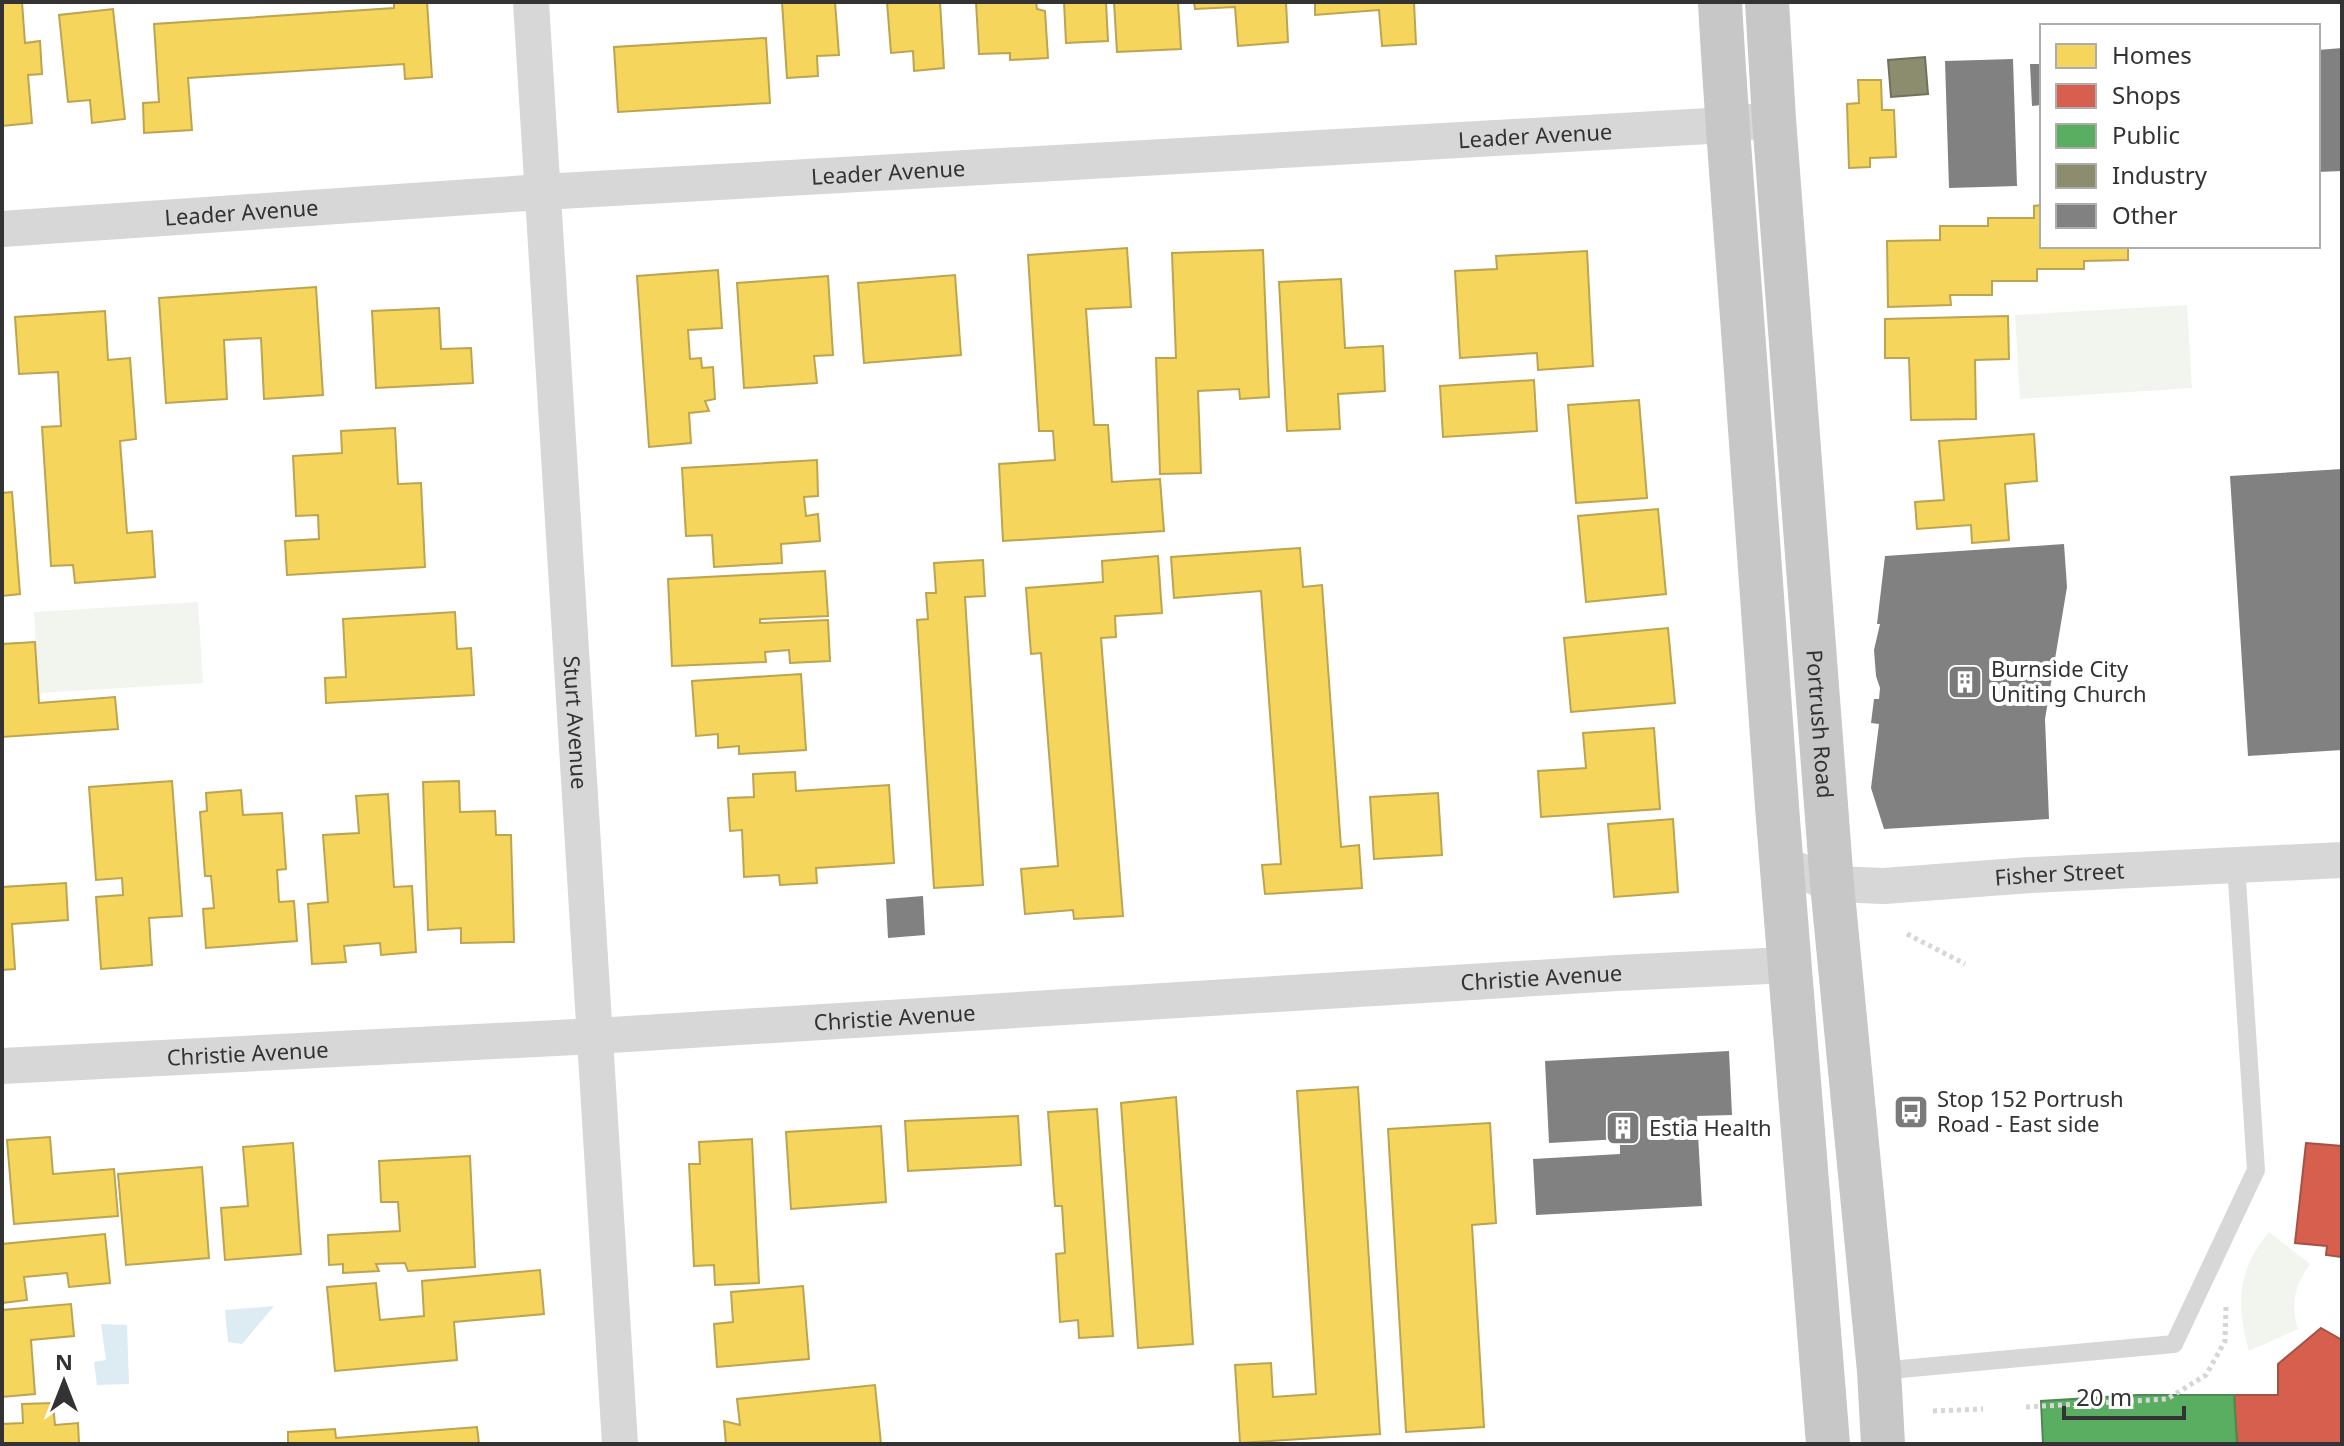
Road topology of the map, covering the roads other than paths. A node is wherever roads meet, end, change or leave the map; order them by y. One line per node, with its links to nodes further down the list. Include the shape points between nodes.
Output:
1 (531, 2): 6 (street, Sturt Avenue)
2 (1720, 2): 5 (highway)
3 (1767, 2): 4 (highway, Portrush Road)
4 (1774, 119): 5 (street, Leader Avenue); 11 (highway, Portrush Road)
5 (1726, 125): 6 (street, Leader Avenue); 9 (highway)
6 (542, 192): 7 (street, Leader Avenue); 13 (street, Sturt Avenue)
7 (2, 229)
8 (2342, 860): 10 (street, Fisher Street)
9 (1780, 863): 11 (street, Fisher Street); 12 (highway)
10 (2236, 865): 11 (street, Fisher Street, via 1884,886); 15 (lane, via 2256,1170 2174,1344)
11 (1832, 884): 15 (highway, Portrush Road)
12 (1788, 965): 13 (street, Christie Avenue); 17 (highway)
13 (595, 1036): 14 (street, Christie Avenue); 16 (street, Sturt Avenue)
14 (2, 1066)
15 (1879, 1371): 18 (highway, Portrush Road)
16 (620, 1444)
17 (1828, 1444)
18 (1883, 1444)

